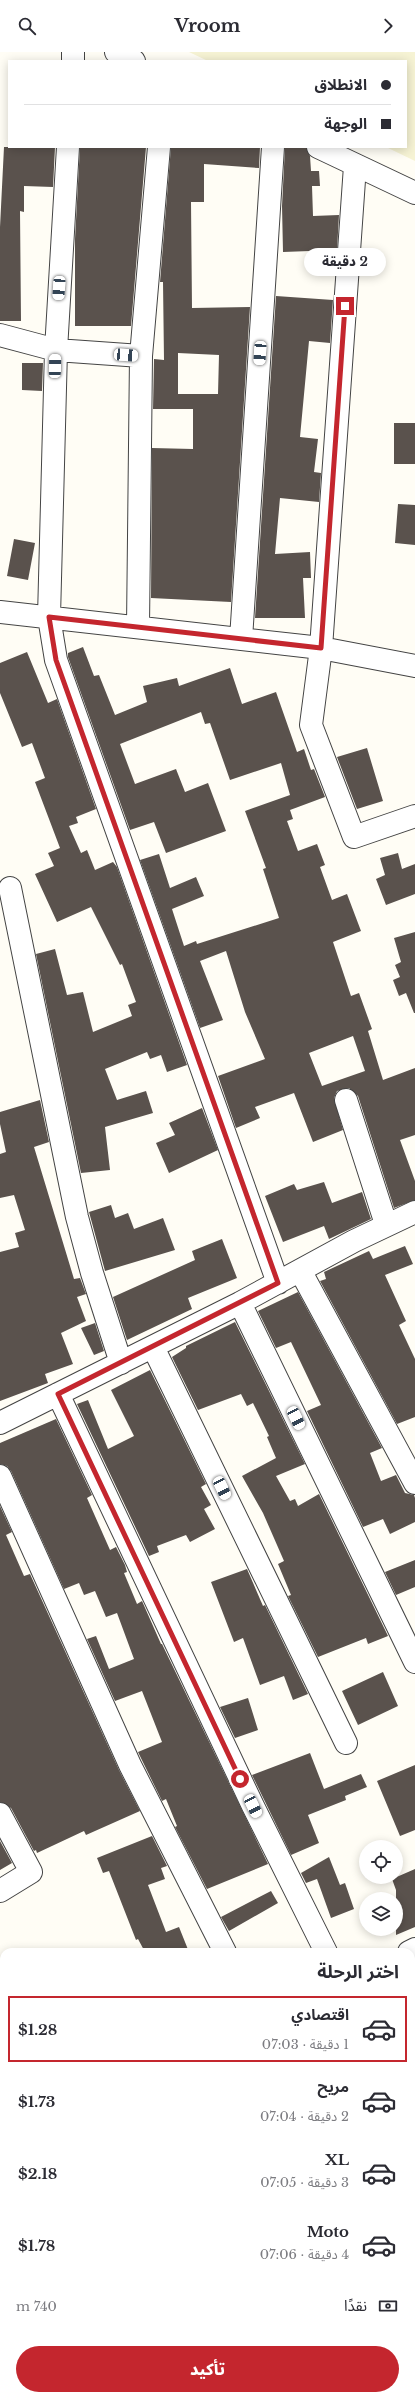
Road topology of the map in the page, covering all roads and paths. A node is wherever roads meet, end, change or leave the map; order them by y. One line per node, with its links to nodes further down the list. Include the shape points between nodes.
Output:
1 (116, 52): 2 (street)
2 (132, 60)
3 (68, 148): 10 (street)
4 (159, 148): 11 (street)
5 (273, 148): 15 (street)
6 (320, 148): 7 (street)
7 (355, 166): 8 (street); 16 (street)
8 (415, 193)
9 (0, 335): 10 (street)
10 (56, 350): 11 (street); 13 (street)
11 (141, 356): 14 (street)
12 (0, 612): 13 (street)
13 (49, 617): 14 (street); 24 (street, via 56,660)
14 (138, 627): 15 (street)
15 (240, 639): 16 (street)
16 (321, 648): 17 (street); 18 (street, via 311,725 354,837)
17 (415, 666)
18 (415, 816)
19 (10, 888): 27 (street, via 77,1217)
20 (346, 1100): 22 (street)
21 (415, 1212): 22 (street)
22 (386, 1224): 23 (street)
23 (301, 1272): 24 (street); 31 (street)
24 (278, 1283): 25 (street)
25 (240, 1303): 26 (street); 32 (street)
26 (152, 1347): 27 (street); 33 (street)
27 (121, 1363): 28 (street)
28 (58, 1394): 29 (street); 37 (street, via 253,1806)
29 (0, 1423)
30 (0, 1476): 36 (street, via 130,1765)
31 (415, 1483)
32 (415, 1662)
33 (346, 1743)
34 (0, 1814): 35 (street, via 30,1872)
35 (0, 1891)
36 (223, 1948)
37 (324, 1948)

